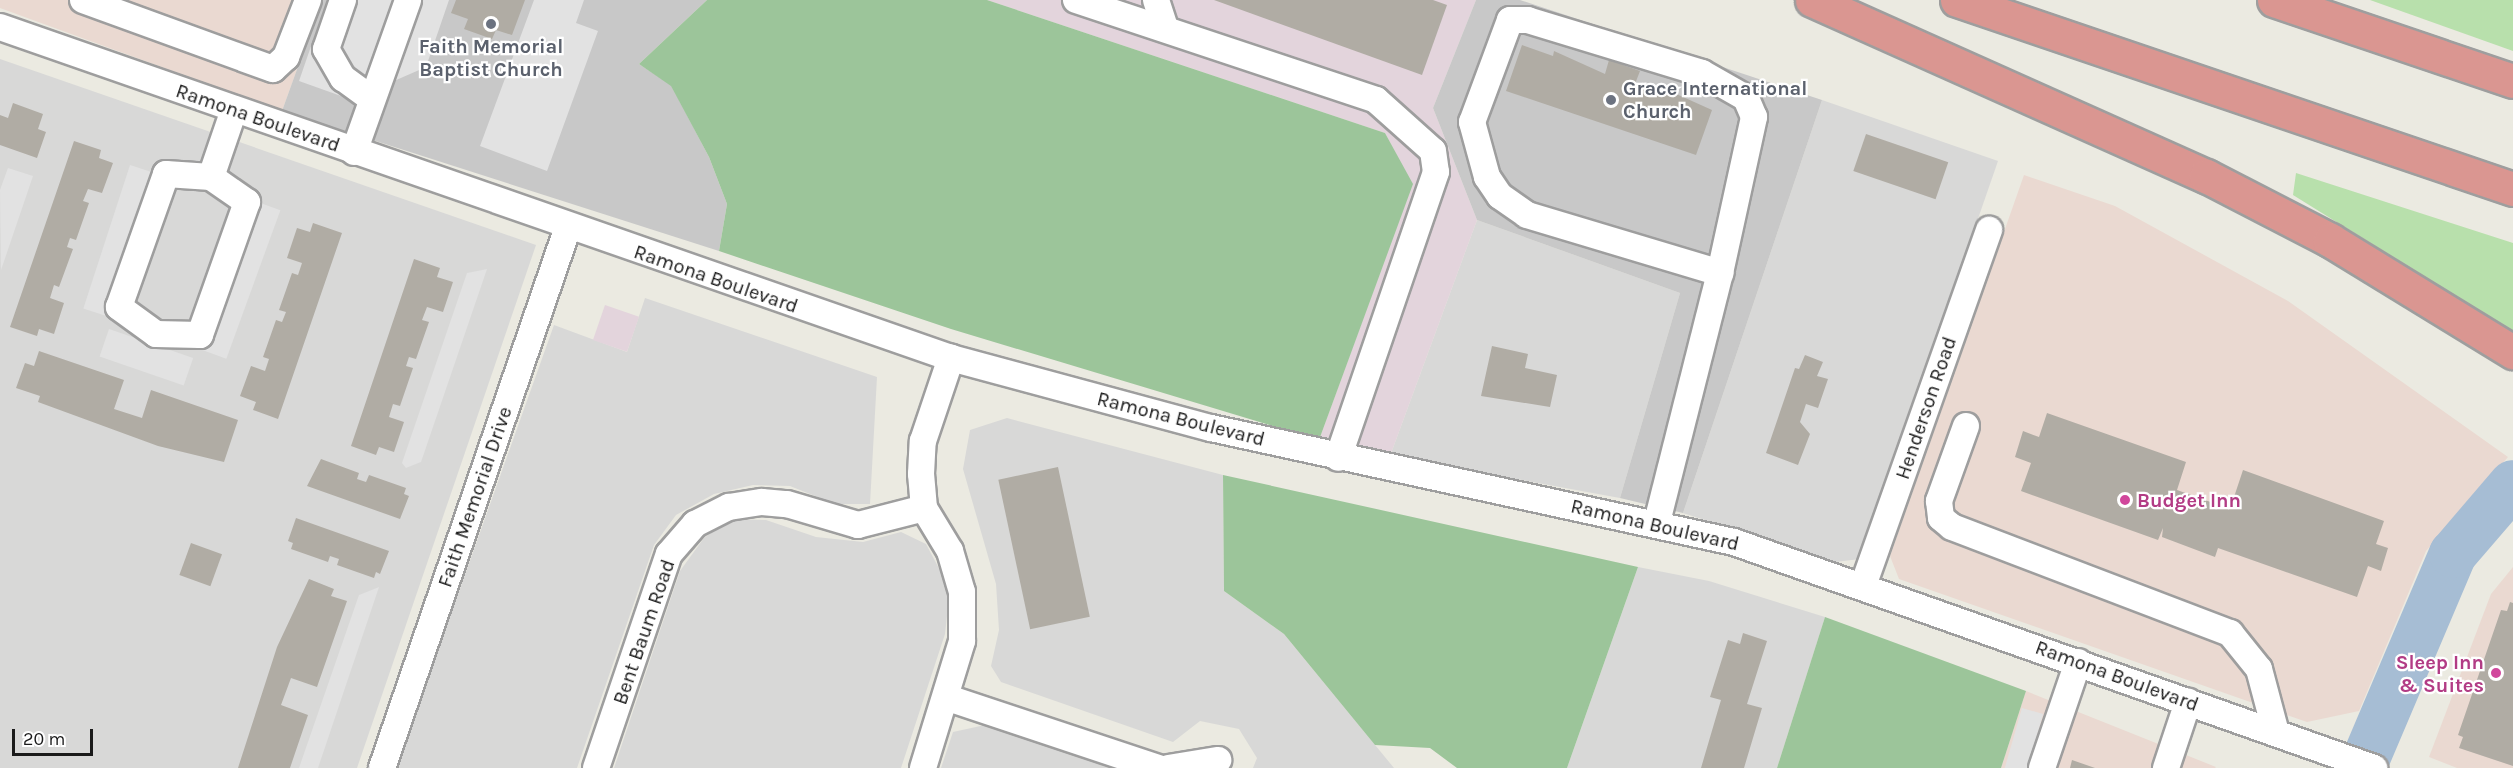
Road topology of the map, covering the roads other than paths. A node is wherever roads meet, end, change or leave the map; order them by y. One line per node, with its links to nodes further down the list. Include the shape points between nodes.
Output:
1 (83, 0): 2 (street, via 273,69 286,57)
2 (308, 0)
3 (343, 0): 13 (street, via 326,49 344,78)
4 (408, 0): 13 (street)
5 (1076, 0): 11 (street)
6 (1156, 0): 11 (street)
7 (1812, 0): 21 (highway, via 2206,176 2330,240)
8 (1957, 0): 17 (highway)
9 (2274, 0): 12 (highway)
10 (0, 27): 14 (street, Ramona Boulevard)
11 (1165, 28): 24 (street, via 1376,100 1433,151 1436,172)
12 (2513, 81)
13 (372, 99): 15 (street)
14 (234, 110): 15 (street, Ramona Boulevard); 16 (street)
15 (354, 152): 18 (street, Ramona Boulevard)
16 (211, 177): 16 (street, via 166,174 119,307 156,333 200,334 247,202)
17 (2513, 189)
18 (568, 226): 22 (street, Ramona Boulevard); 33 (street, Faith Memorial Drive)
19 (1989, 230): 27 (street, Henderson Road)
20 (1720, 273): 20 (street, via 1527,215 1500,195 1486,177 1472,122 1510,20 1528,20 1702,73 1746,98 1754,117); 26 (street)
21 (2513, 352)
22 (951, 358): 24 (street, Ramona Boulevard); 25 (street, via 923,441)
23 (1966, 426): 31 (street, via 1939,501 1941,518 1952,528 2230,633 2259,669)
24 (1338, 458): 26 (street, Ramona Boulevard)
25 (924, 508): 29 (street, via 950,551 962,592 962,641); 34 (street, Bent Baum Road, via 858,525 787,504 762,502 729,507 695,524 669,554)
26 (1658, 522): 27 (street, Ramona Boulevard)
27 (1863, 586): 28 (street, Ramona Boulevard)
28 (2078, 662): 30 (street, Ramona Boulevard); 38 (street)
29 (948, 698): 35 (street); 36 (street)
30 (2188, 702): 31 (street, Ramona Boulevard); 39 (street)
31 (2276, 733): 40 (street, Ramona Boulevard)
32 (1218, 760): 37 (street)
33 (382, 768)
34 (596, 768)
35 (923, 768)
36 (1159, 768)
37 (1168, 768)
38 (2042, 768)
39 (2166, 768)
40 (2374, 768)

